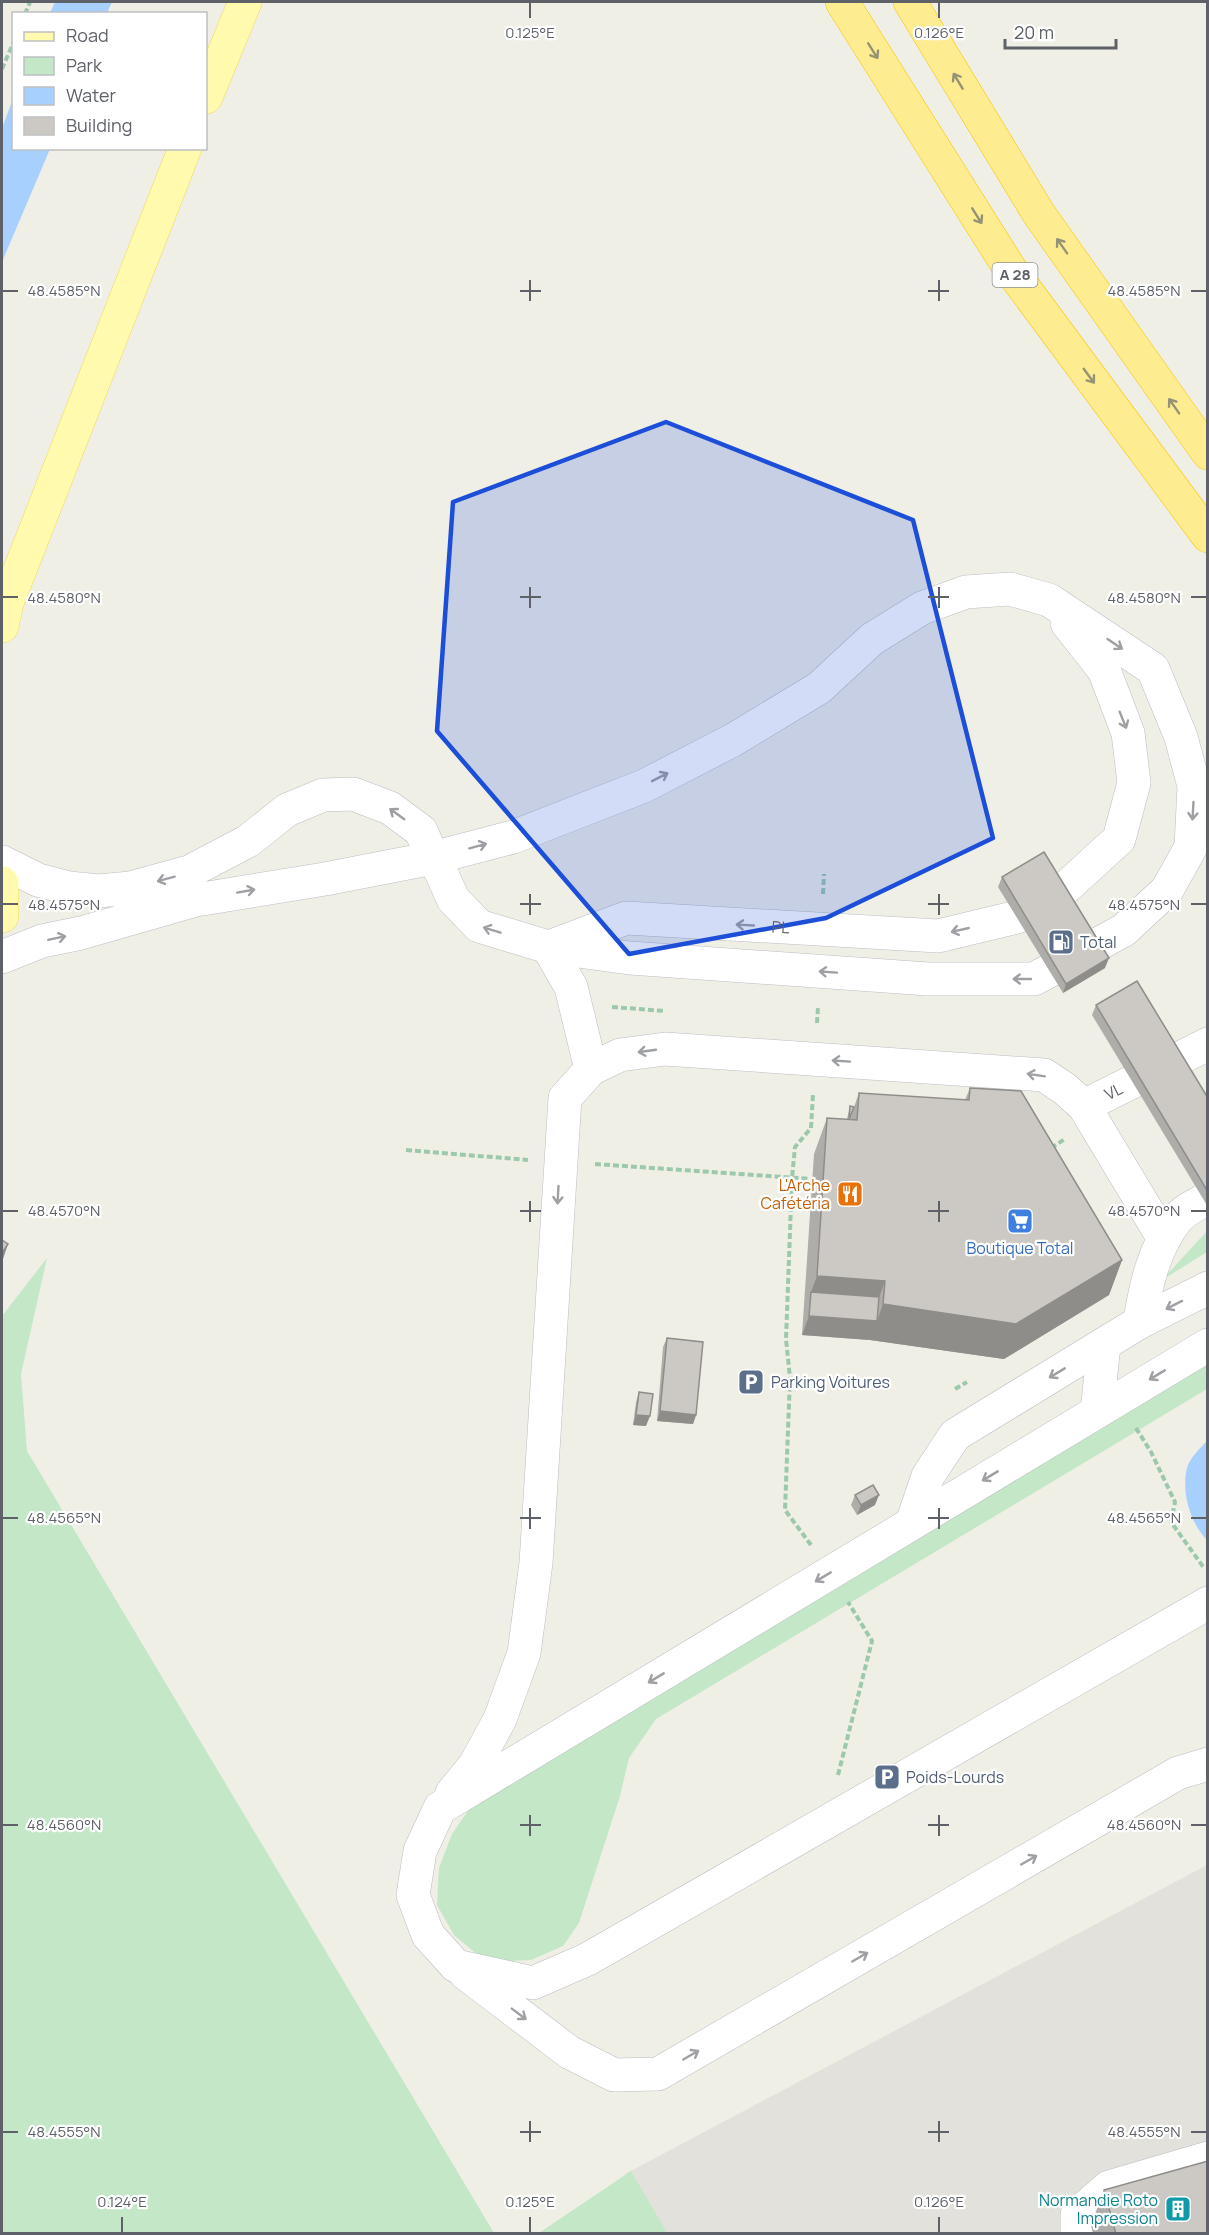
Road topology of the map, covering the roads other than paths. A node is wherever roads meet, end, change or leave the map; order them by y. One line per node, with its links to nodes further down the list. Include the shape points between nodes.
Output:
1 (245, 2): 4 (main road)
2 (842, 2): 7 (highway, A 28, one-way to 7, via 1010,269)
3 (910, 2): 6 (highway, one-way to 3, via 1040,214)
4 (207, 95)
5 (184, 150): 9 (main road)
6 (1208, 453)
7 (1208, 536)
8 (1049, 600): 10 (lane, one-way to 8, via 513,837 644,786 733,740 819,688 872,639 922,608 966,592 1010,590); 13 (lane, one-way to 13, via 1104,670 1128,733 1134,783 1119,839); 16 (lane, one-way to 16, via 1153,669 1181,737 1194,786 1191,847 1167,890 1124,930 1034,979 928,979 630,958)
9 (3, 613)
10 (433, 858): 11 (lane, one-way to 11, via 420,831 390,808 353,794 323,795 287,810 248,840 189,872 131,888 69,888 38,880); 16 (lane, one-way to 10, via 479,926 453,899); 17 (lane, one-way to 10, via 42,941 196,900)
11 (2, 862)
12 (2, 883): 14 (main road)
13 (1061, 892)
14 (2, 916)
15 (1017, 917): 16 (lane, PL, one-way to 16, via 938,936 626,918)
16 (548, 947): 19 (lane, via 571,987)
17 (2, 957)
18 (1208, 1044): 20 (lane, VL)
19 (591, 1069): 20 (lane, one-way to 19, via 1044,1075 665,1049 620,1055); 31 (lane, one-way to 31, via 566,1098 536,1563 524,1653 500,1719 480,1756)
20 (1084, 1106): 22 (lane)
21 (1208, 1198): 22 (lane, via 1178,1217)
22 (1164, 1239): 24 (lane, via 1145,1290)
23 (1208, 1288): 24 (lane, one-way to 24)
24 (1140, 1322): 25 (lane)
25 (1104, 1344): 27 (lane); 28 (lane, one-way to 28, via 955,1435 928,1476)
26 (1208, 1345): 27 (lane, one-way to 27)
27 (1097, 1412): 28 (lane, one-way to 28)
28 (912, 1523): 31 (lane, one-way to 31)
29 (1208, 1603): 32 (lane, via 588,1959 533,1983)
30 (1208, 1764): 32 (lane, one-way to 30, via 569,2052 614,2075 658,2074 1178,1773)
31 (440, 1808): 32 (lane, via 420,1851 413,1895 428,1935)
32 (456, 1966)
33 (1208, 2158): 34 (lane, via 1109,2187 1077,2215)
34 (1077, 2234)

